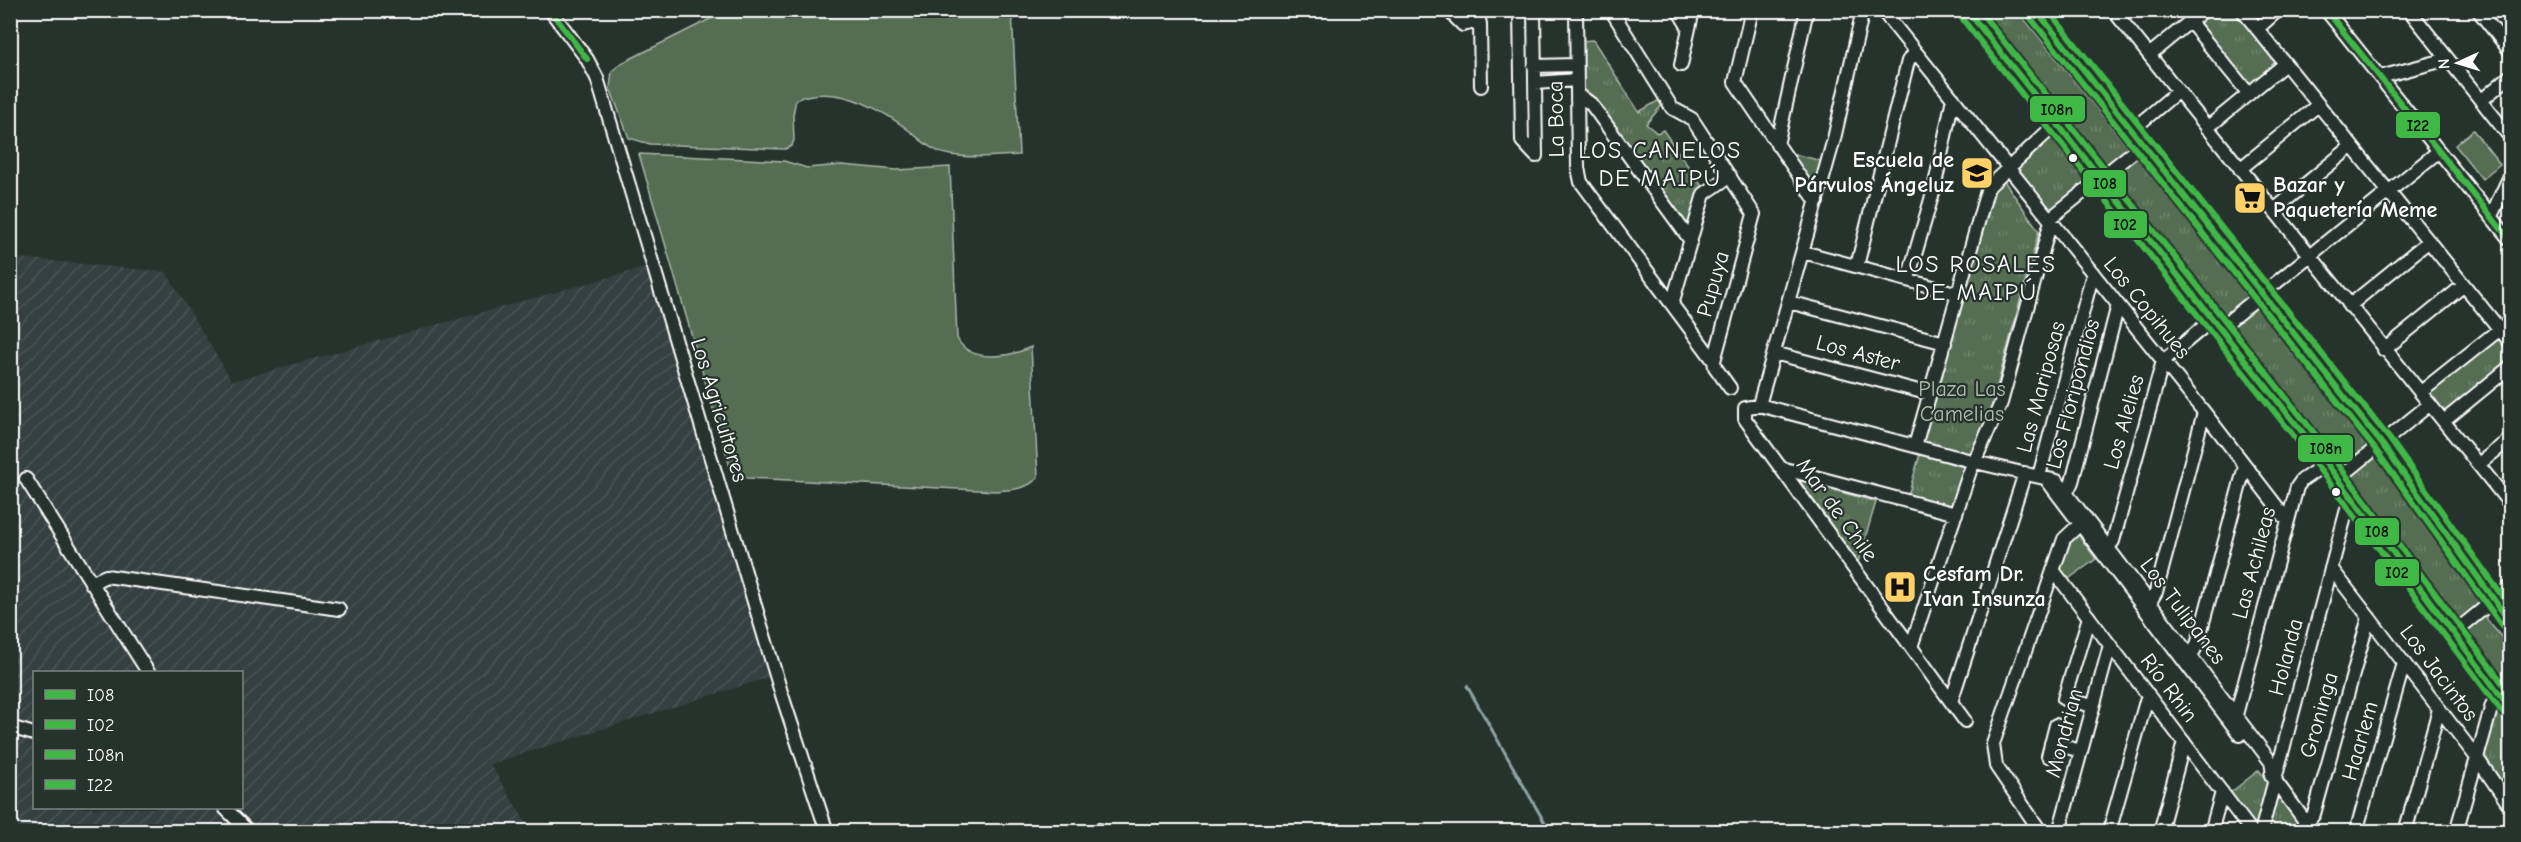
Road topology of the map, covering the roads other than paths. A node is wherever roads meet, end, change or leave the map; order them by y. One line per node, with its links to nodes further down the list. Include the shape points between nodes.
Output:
1 (550, 10): 152 (street, Los Agricultores, via 597,78 781,692)
2 (1448, 10): 21 (street, via 1463,25 1474,22)
3 (1520, 10): 37 (street, via 1522,141 1536,156)
4 (1534, 10): 33 (street)
5 (1576, 10): 31 (street, La Boca)
6 (1611, 10): 55 (street, via 1672,108 1692,119)
7 (1678, 10): 24 (street)
8 (1693, 10): 24 (street)
9 (1752, 10): 50 (street, via 1736,82)
10 (1808, 10): 50 (street)
11 (1863, 10): 59 (street)
12 (1882, 10): 26 (street, Los Copihues)
13 (1967, 10): 45 (street)
14 (2036, 10): 47 (street)
15 (2204, 10): 23 (street)
16 (2242, 10): 25 (street)
17 (2278, 10): 25 (street)
18 (2326, 10): 35 (street)
19 (2409, 10): 29 (street)
20 (2478, 10): 27 (street)
21 (1477, 12): 38 (street)
22 (2116, 12): 28 (street)
23 (2190, 22): 28 (street); 40 (street)
24 (1689, 28): 32 (street)
25 (2257, 28): 30 (street)
26 (1915, 51): 41 (street, Los Copihues); 68 (street, via 1908,61)
27 (2511, 51)
28 (2149, 55): 39 (street)
29 (2448, 59): 35 (street); 43 (street)
30 (2285, 64): 40 (street); 44 (street)
31 (1576, 65): 33 (street); 36 (street, La Boca)
32 (1681, 65)
33 (1534, 66): 37 (street)
34 (2511, 76): 43 (street)
35 (2380, 77): 52 (street)
36 (1577, 80): 37 (street); 42 (street, La Boca)
37 (1535, 83)
38 (1481, 86)
39 (2178, 92): 46 (street); 47 (street)
40 (2249, 94): 46 (street)
41 (1953, 98): 53 (street, Los Copihues); 70 (street, via 1934,189)
42 (1577, 99): 64 (street, via 1591,104); 75 (street, La Boca, via 1581,182)
43 (2481, 101): 48 (street)
44 (2318, 105): 51 (street); 54 (street)
45 (2058, 123): 53 (street); 56 (street)
46 (2207, 128): 54 (street)
47 (2132, 130): 49 (street)
48 (2511, 137)
49 (2144, 144): 56 (street); 72 (street)
50 (1777, 145): 59 (street)
51 (2352, 146): 58 (street); 60 (street)
52 (2439, 151): 58 (street, Los Alelies); 61 (street)
53 (2008, 167): 62 (street, Los Copihues); 73 (street, via 1988,187)
54 (2240, 169): 60 (street)
55 (1730, 176): 64 (street, via 1704,194); 84 (street, Pupuya, via 1754,218)
56 (2101, 176): 62 (street); 78 (street)
57 (2511, 176): 61 (street)
58 (2388, 192): 65 (street); 67 (street, Los Alelies)
59 (1817, 202): 66 (street)
60 (2274, 210): 67 (street)
61 (2491, 216): 63 (street)
62 (2050, 220): 69 (street, Los Copihues); 98 (street, via 2003,398)
63 (2511, 240)
64 (1691, 241): 75 (street)
65 (2429, 241): 71 (street); 77 (street)
66 (1803, 252): 68 (street); 74 (street)
67 (2309, 256): 72 (street, Los Alelies); 77 (street)
68 (1857, 266): 70 (street)
69 (2093, 273): 76 (street, Los Copihues); 104 (street, Las Mariposas)
70 (1908, 279): 73 (street)
71 (2464, 285): 79 (street); 82 (street)
72 (2263, 293): 78 (street, Los Alelies); 96 (street)
73 (1959, 294): 81 (street)
74 (1789, 302): 81 (street); 83 (street)
75 (1672, 304): 84 (street, La Boca)
76 (2118, 305): 85 (street, Los Copihues); 107 (street, Los Floripondios)
77 (2349, 306): 82 (street)
78 (2217, 323): 85 (street, Los Alelies); 99 (street)
79 (2499, 329): 80 (street); 88 (street)
80 (2510, 340)
81 (1945, 343): 89 (street)
82 (2384, 350): 88 (street)
83 (1774, 353): 89 (street, Los Aster); 91 (street)
84 (1714, 361): 87 (street, La Boca)
85 (2163, 361): 93 (street, Los Copihues); 113 (street, Los Alelies)
86 (2511, 367): 94 (street)
87 (1730, 388)
88 (2421, 392): 90 (street)
89 (1930, 394): 97 (street)
90 (2430, 404): 94 (street); 96 (street)
91 (1760, 405): 92 (street, Los Tulipanes); 97 (street, Los Tulipanes)
92 (1745, 408): 102 (street, Mar de Chile, via 1745,419)
93 (2204, 412): 101 (street, Los Copihues); 119 (street, via 2156,592)
94 (2444, 420): 100 (street)
95 (2511, 439): 100 (street)
96 (2382, 444): 105 (street); 118 (street)
97 (1915, 446): 98 (street, Los Tulipanes)
98 (1975, 462): 103 (street, Los Tulipanes); 110 (street)
99 (2327, 463): 105 (street); 111 (street, Las Achileas, via 2298,484)
100 (2479, 464): 109 (street)
101 (2245, 466): 111 (street, Los Copihues); 127 (street)
102 (1782, 468): 110 (street); 126 (street, Mar de Chile)
103 (2025, 473): 104 (street, Los Tulipanes); 132 (street)
104 (2042, 477): 107 (street, Los Tulipanes, via 2057,482); 112 (street, Los Tulipanes)
105 (2339, 478): 108 (street)
106 (26, 479): 116 (street)
107 (2067, 492): 113 (street, Los Tulipanes)
108 (2351, 494): 114 (street, Holanda); 124 (street)
109 (2511, 504)
110 (1956, 514): 126 (street)
111 (2288, 521): 136 (street, Las Achileas)
112 (2079, 525): 113 (street, Los Tulipanes); 115 (street, via 2064,539)
113 (2105, 551): 119 (street, Los Tulipanes); 136 (street, Los Tulipanes)
114 (2331, 568): 121 (street, Los Jacintos); 146 (street, Holanda)
115 (2053, 570): 122 (street, Río Rhin); 153 (street, via 1992,750 1999,770)
116 (91, 583): 120 (street, via 106,576); 129 (street)
117 (2511, 587): 118 (street)
118 (2494, 600): 123 (street); 124 (street)
119 (2150, 602): 127 (street, Los Tulipanes)
120 (339, 609)
121 (2369, 616): 128 (street, Los Jacintos); 150 (street, Groninga)
122 (2089, 617): 125 (street, Río Rhin); 133 (street, via 2064,699)
123 (2511, 622)
124 (2456, 631): 130 (street)
125 (2110, 645): 131 (street, Río Rhin); 133 (street, Mondrian)
126 (1911, 647): 132 (street, Mar de Chile)
127 (2191, 656): 136 (street, Los Tulipanes)
128 (2404, 663): 134 (street, Los Jacintos); 160 (street, Haarlem)
129 (147, 671)
130 (2499, 692): 135 (street); 145 (street)
131 (2148, 694): 141 (street, Río Rhin); 155 (street)
132 (1951, 702): 137 (street, Mar de Chile)
133 (2093, 706): 143 (street, Mondrian)
134 (2439, 708): 145 (street, Los Jacintos); 161 (street)
135 (2511, 708)
136 (2232, 718): 146 (street, Los Tulipanes, via 2271,762)
137 (1965, 721)
138 (2056, 725): 142 (street)
139 (10, 727): 140 (street)
140 (33, 734)
141 (2184, 742): 147 (street, Río Rhin); 156 (street)
142 (2051, 743): 143 (street); 144 (street)
143 (2081, 751): 154 (street, Mondrian)
144 (2048, 756)
145 (2477, 758): 148 (street, Los Jacintos); 162 (street)
146 (2274, 780): 150 (street, Los Tulipanes); 159 (street, Holanda)
147 (2222, 792): 157 (street); 158 (street, Río Rhin)
148 (2511, 806)
149 (227, 809): 151 (street)
150 (2310, 827)
151 (249, 831)
152 (827, 831)
153 (2041, 831)
154 (2059, 831)
155 (2109, 831)
156 (2160, 831)
157 (2211, 831)
158 (2252, 831)
159 (2260, 831)
160 (2356, 831)
161 (2405, 831)
162 (2456, 831)

